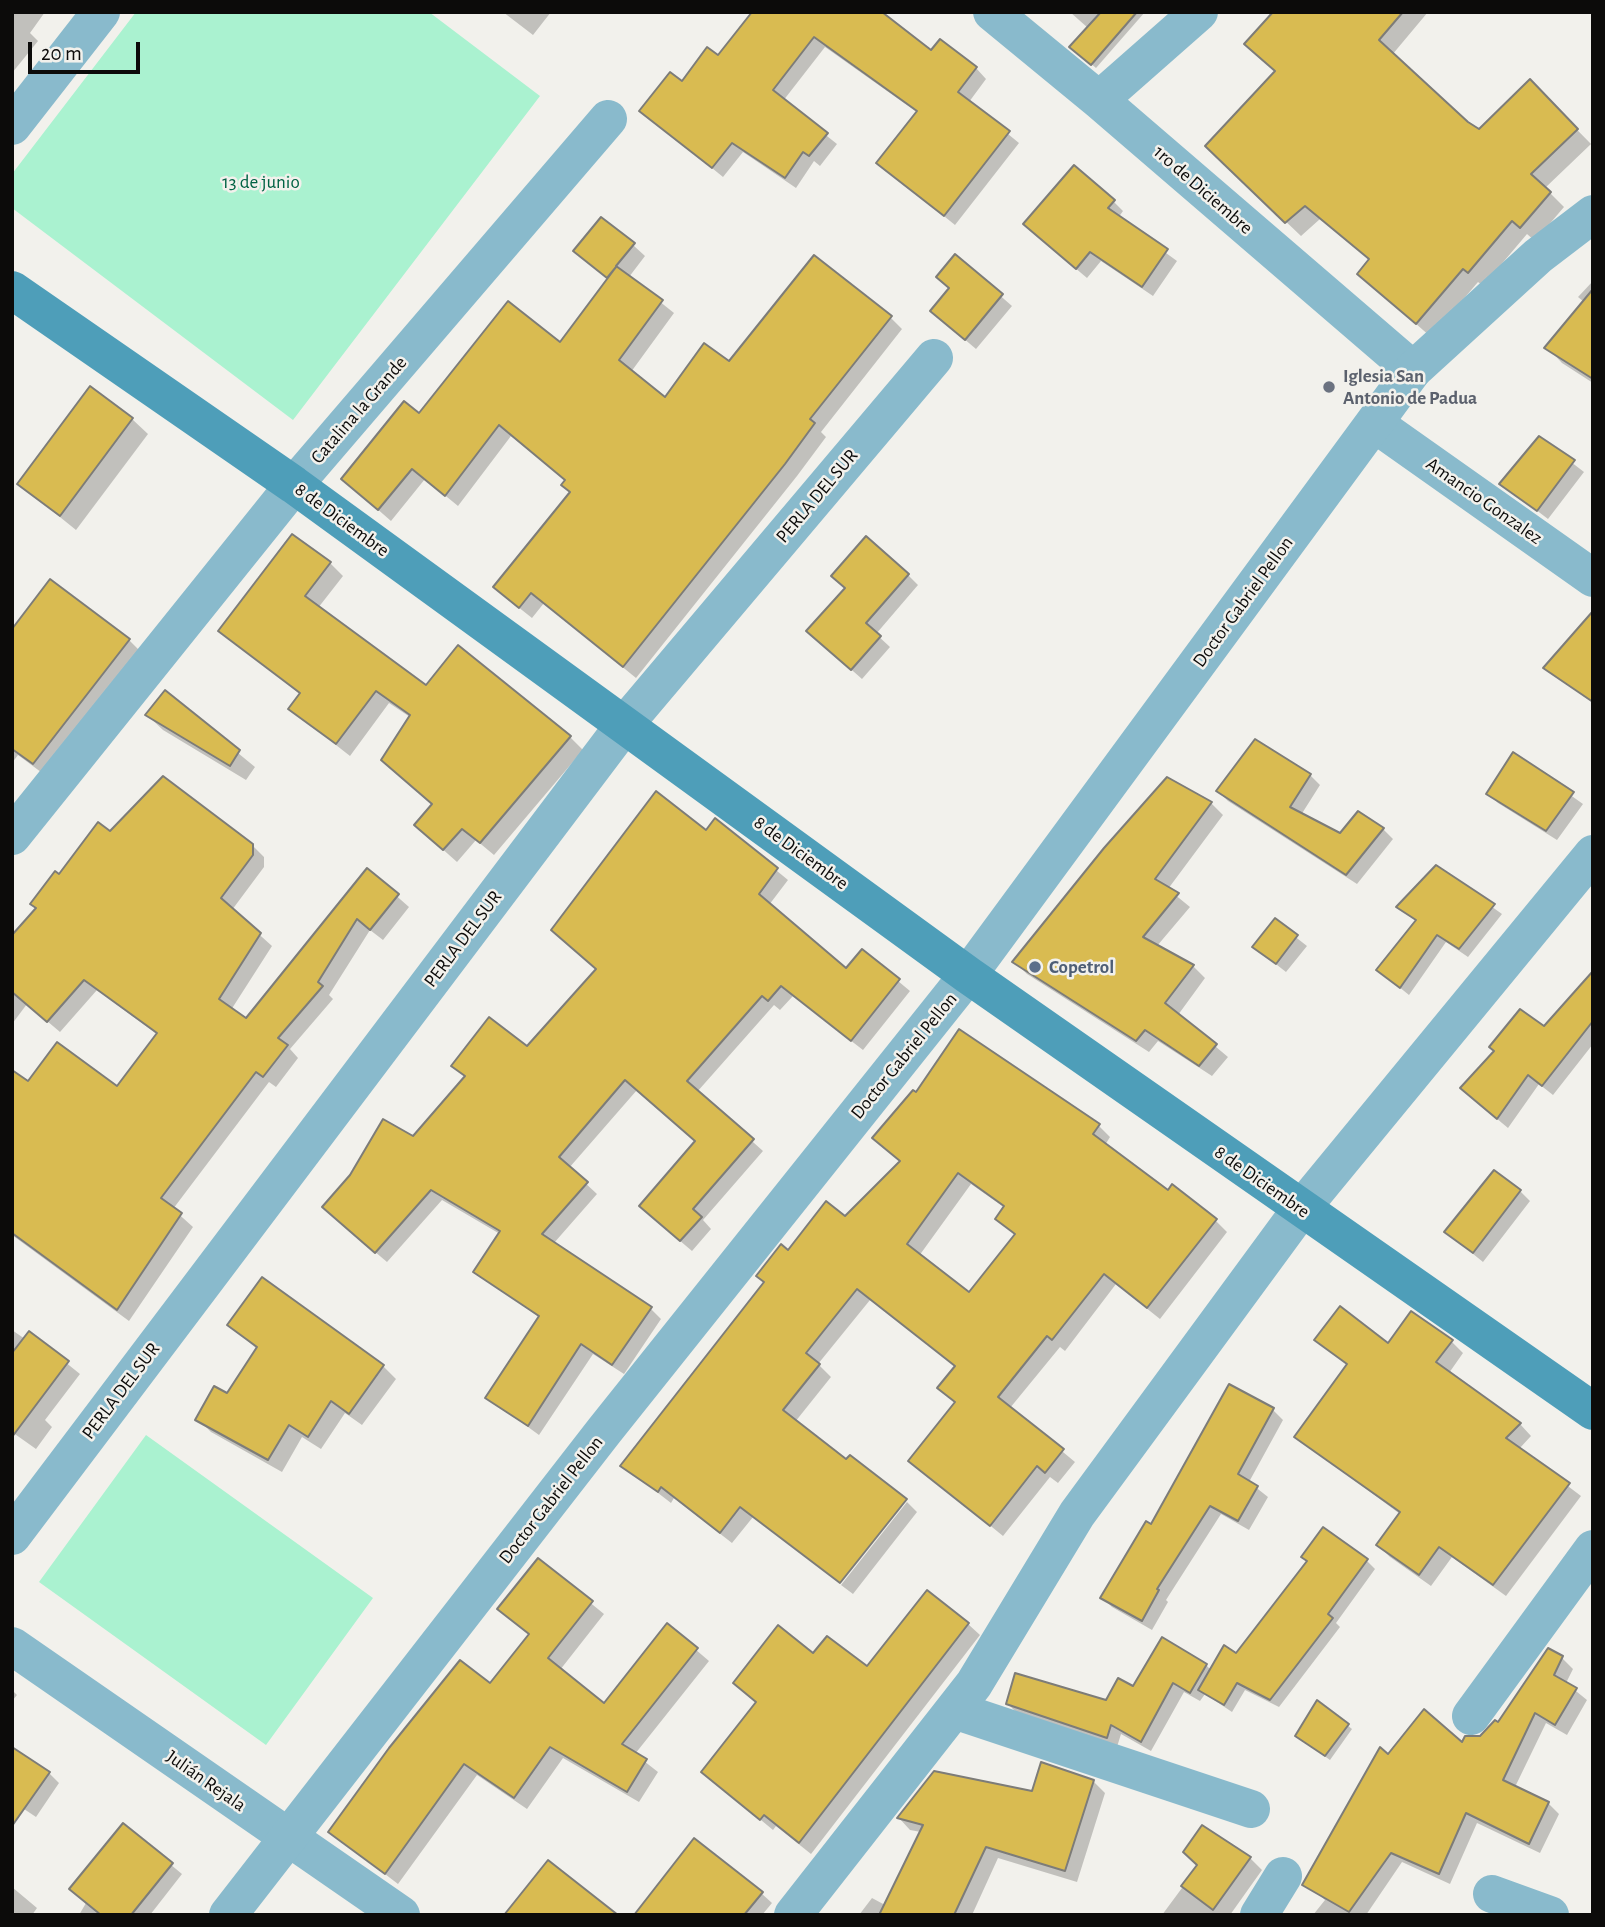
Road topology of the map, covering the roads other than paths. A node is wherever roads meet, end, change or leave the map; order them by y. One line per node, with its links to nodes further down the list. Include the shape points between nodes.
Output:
1 (101, 12): 6 (street)
2 (992, 12): 4 (street, 1ro de Diciembre)
3 (1199, 12): 4 (street)
4 (1099, 100): 10 (street, 1ro de Diciembre)
5 (608, 119): 12 (street, Catalina la Grande)
6 (12, 126)
7 (1593, 214): 10 (street, Doctor Gabriel Pellon, via 1538,256)
8 (12, 290): 12 (main road, 8 de Diciembre)
9 (934, 358): 14 (street, PERLA DEL SUR)
10 (1413, 370): 11 (street, Doctor Gabriel Pellon)
11 (1375, 424): 13 (street, Amancio Gonzalez); 17 (street, Doctor Gabriel Pellon)
12 (295, 485): 14 (main road, 8 de Diciembre); 15 (street, Catalina la Grande)
13 (1593, 578)
14 (625, 724): 17 (main road, 8 de Diciembre); 20 (street, PERLA DEL SUR)
15 (12, 836)
16 (1593, 853): 18 (street)
17 (968, 975): 18 (main road, 8 de Diciembre); 26 (street, Doctor Gabriel Pellon, via 604,1431)
18 (1301, 1209): 19 (main road, 8 de Diciembre); 23 (street, via 1077,1514)
19 (1593, 1411)
20 (12, 1536)
21 (1593, 1549): 24 (street)
22 (12, 1646): 26 (street, Julián Rejala)
23 (954, 1710): 25 (street); 31 (street)
24 (1471, 1716)
25 (1251, 1808)
26 (288, 1838): 29 (street, Doctor Gabriel Pellon); 30 (street, Julián Rejala)
27 (1283, 1876): 32 (street)
28 (1492, 1894): 33 (street)
29 (228, 1915)
30 (401, 1915)
31 (793, 1915)
32 (1259, 1915)
33 (1550, 1915)

